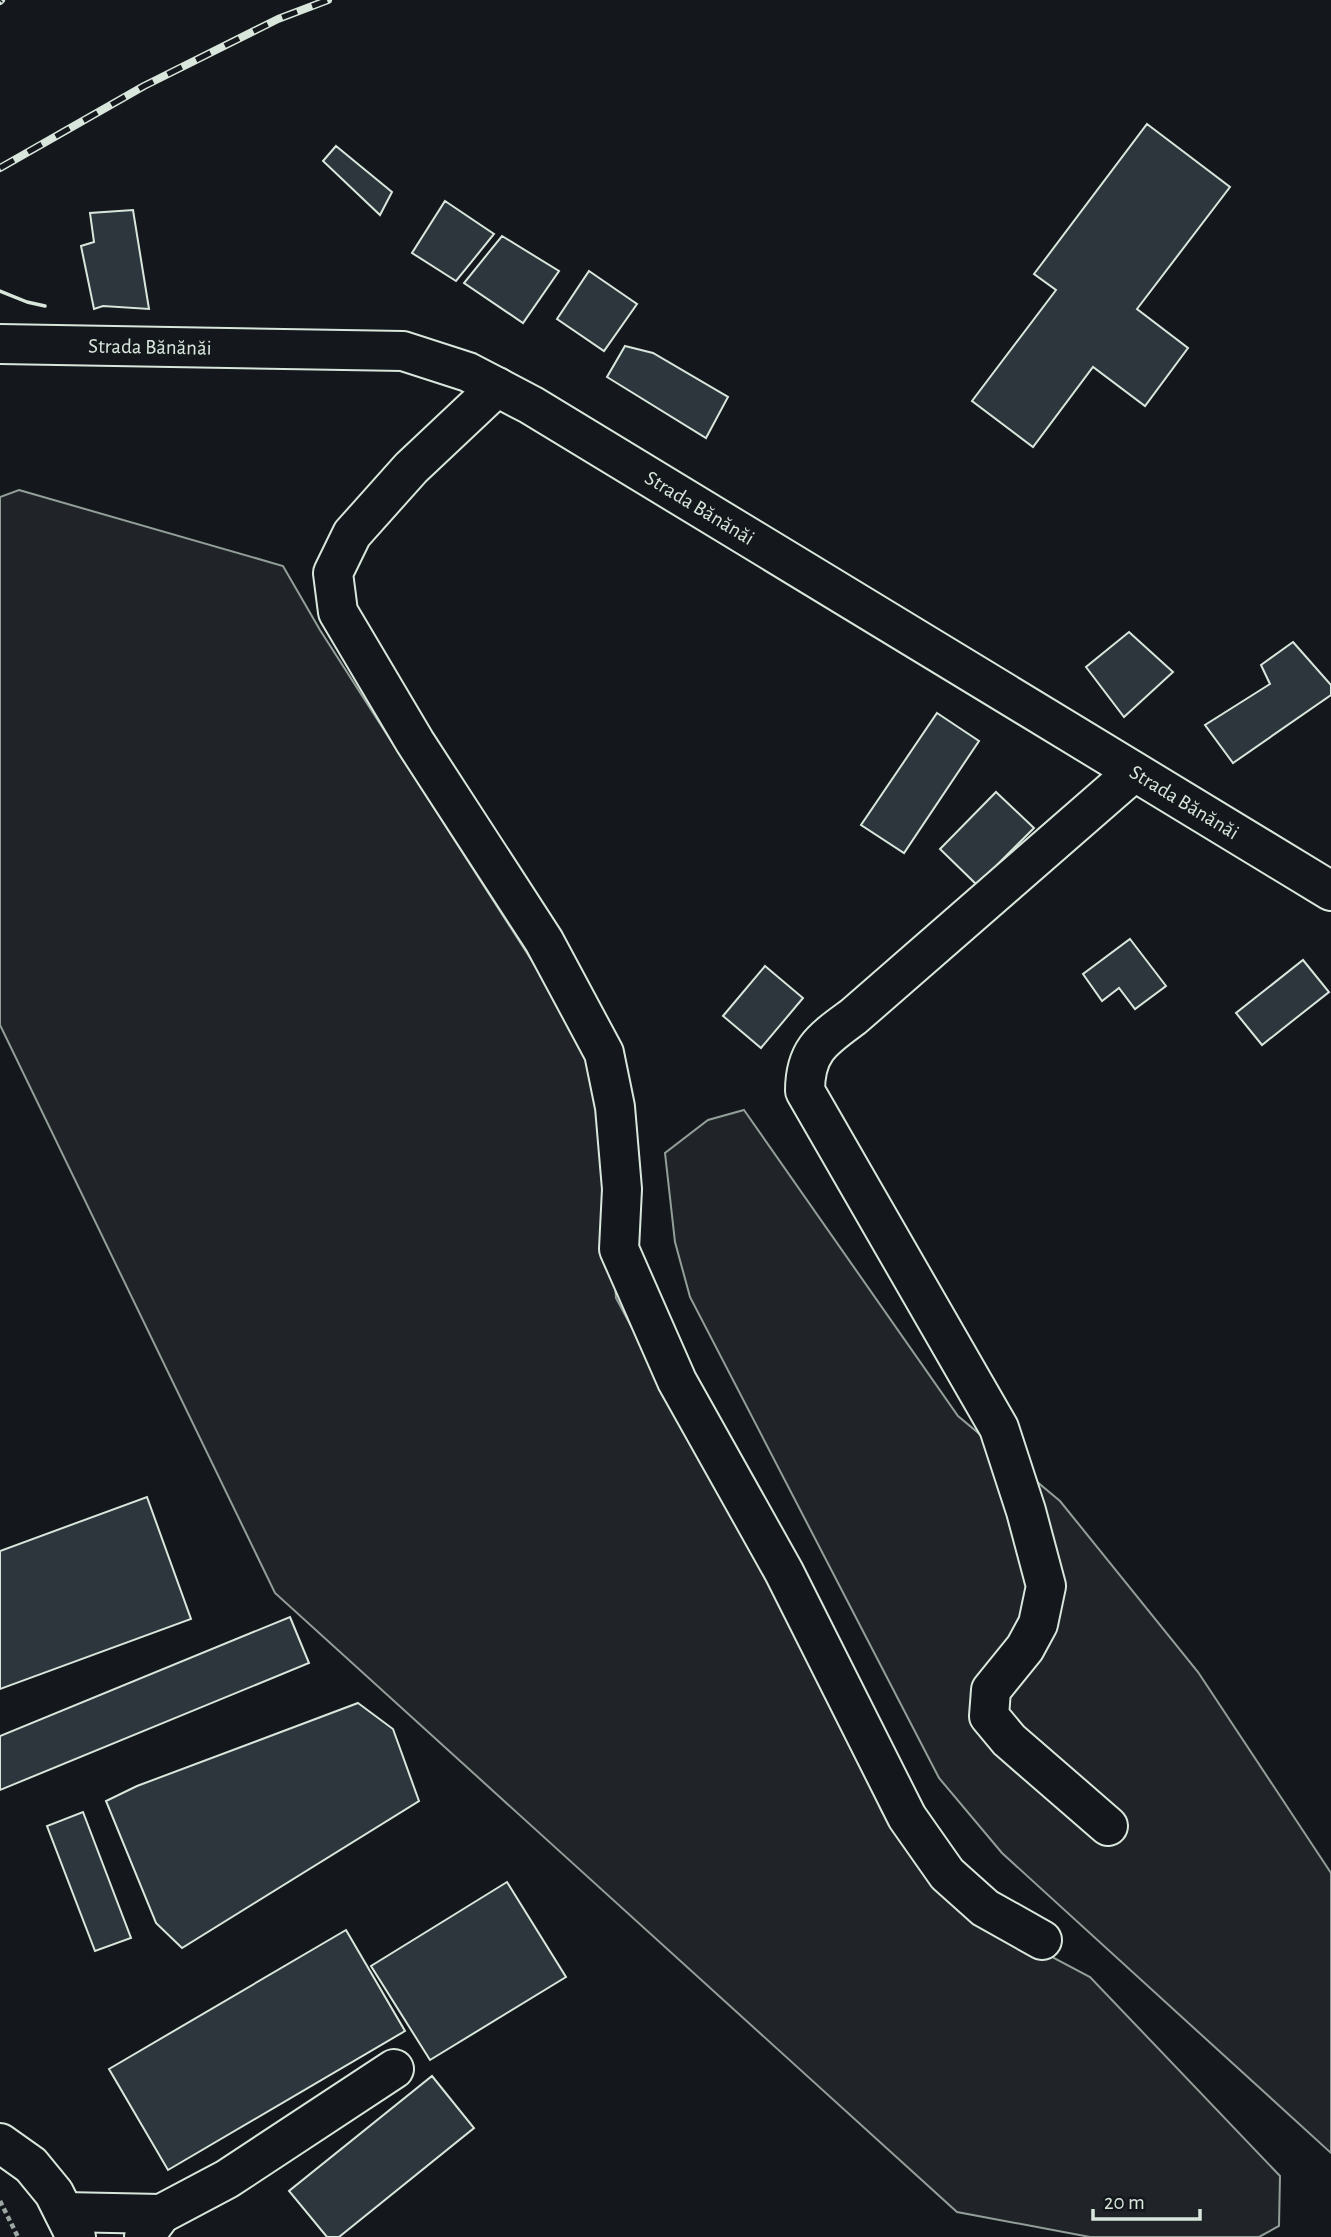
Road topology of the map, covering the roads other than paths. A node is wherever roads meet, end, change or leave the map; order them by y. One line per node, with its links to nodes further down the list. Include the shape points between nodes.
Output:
1 (0, 344): 2 (street, Strada Bănănăi, via 403,352 468,372)
2 (497, 387): 3 (street, Strada Bănănăi); 6 (street, via 411,468 352,534 333,573 338,612 544,941 604,1054 615,1107 622,1189 619,1249 677,1381 784,1572 907,1817 947,1874 985,1908)
3 (1135, 772): 4 (street, Strada Bănănăi); 5 (street, via 818,1044 805,1076 805,1091 999,1428 1026,1511 1046,1586 1038,1624 991,1690 989,1716 1009,1740)
4 (1331, 891)
5 (1108, 1826)
6 (1042, 1940)
7 (394, 2069): 10 (street)
8 (0, 2143): 9 (street, via 31,2165 54,2193)
9 (70, 2224): 10 (street)
10 (152, 2226)

